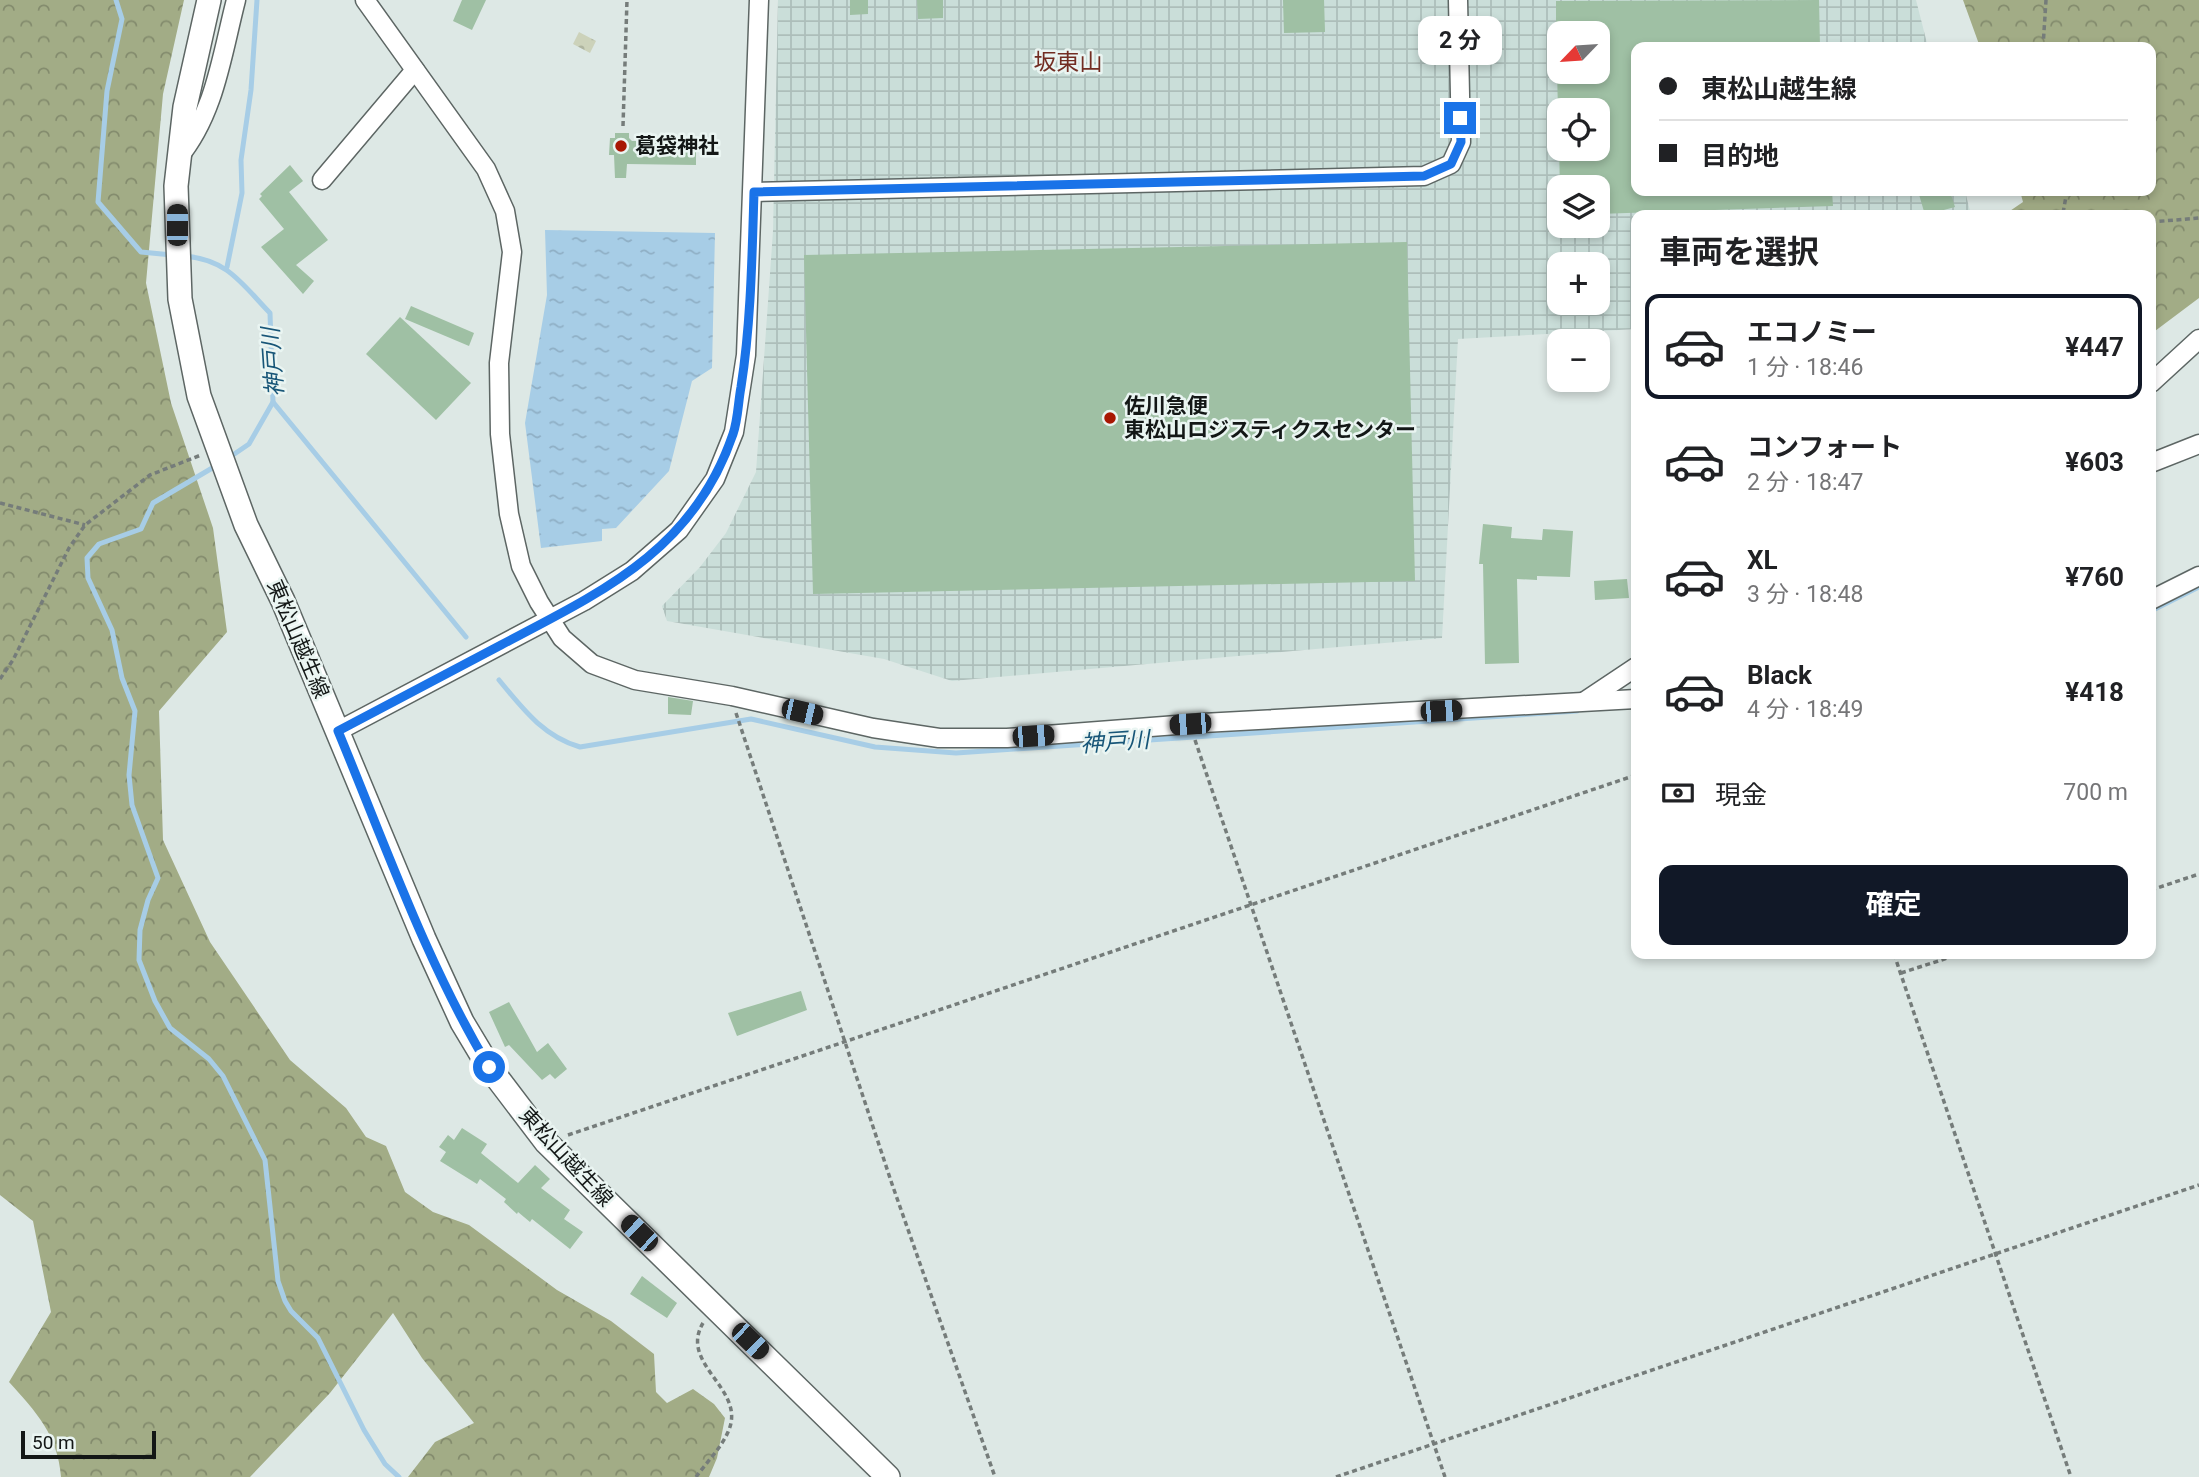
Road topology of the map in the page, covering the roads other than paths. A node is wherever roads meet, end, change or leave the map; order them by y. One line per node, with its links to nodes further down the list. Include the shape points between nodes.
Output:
1 (209, 0): 7 (main road, 東松山越生線)
2 (236, 0): 7 (street, via 205,114)
3 (365, 0): 6 (street)
4 (759, 0): 9 (street)
5 (1458, 0): 9 (street, via 1461,142 1451,164 1424,176)
6 (415, 70): 8 (street); 16 (street, via 486,169 505,211 512,252 499,363 503,461 521,566)
7 (178, 158): 20 (main road, 東松山越生線, via 180,299 199,396 216,449)
8 (322, 180)
9 (754, 192): 16 (street, via 746,355 734,432 715,479 679,530 655,552)
10 (2199, 340): 11 (street)
11 (2156, 379)
12 (2199, 444): 13 (street)
13 (2156, 461)
14 (2199, 576): 15 (street)
15 (2156, 598)
16 (550, 620): 19 (street, via 577,653 611,673 939,738 1007,738); 20 (street)
17 (1631, 670): 19 (street)
18 (1631, 699): 19 (street)
19 (1585, 702)
20 (338, 731): 21 (main road, 東松山越生線, via 424,939 462,1022 489,1067 546,1142)
21 (888, 1477)

